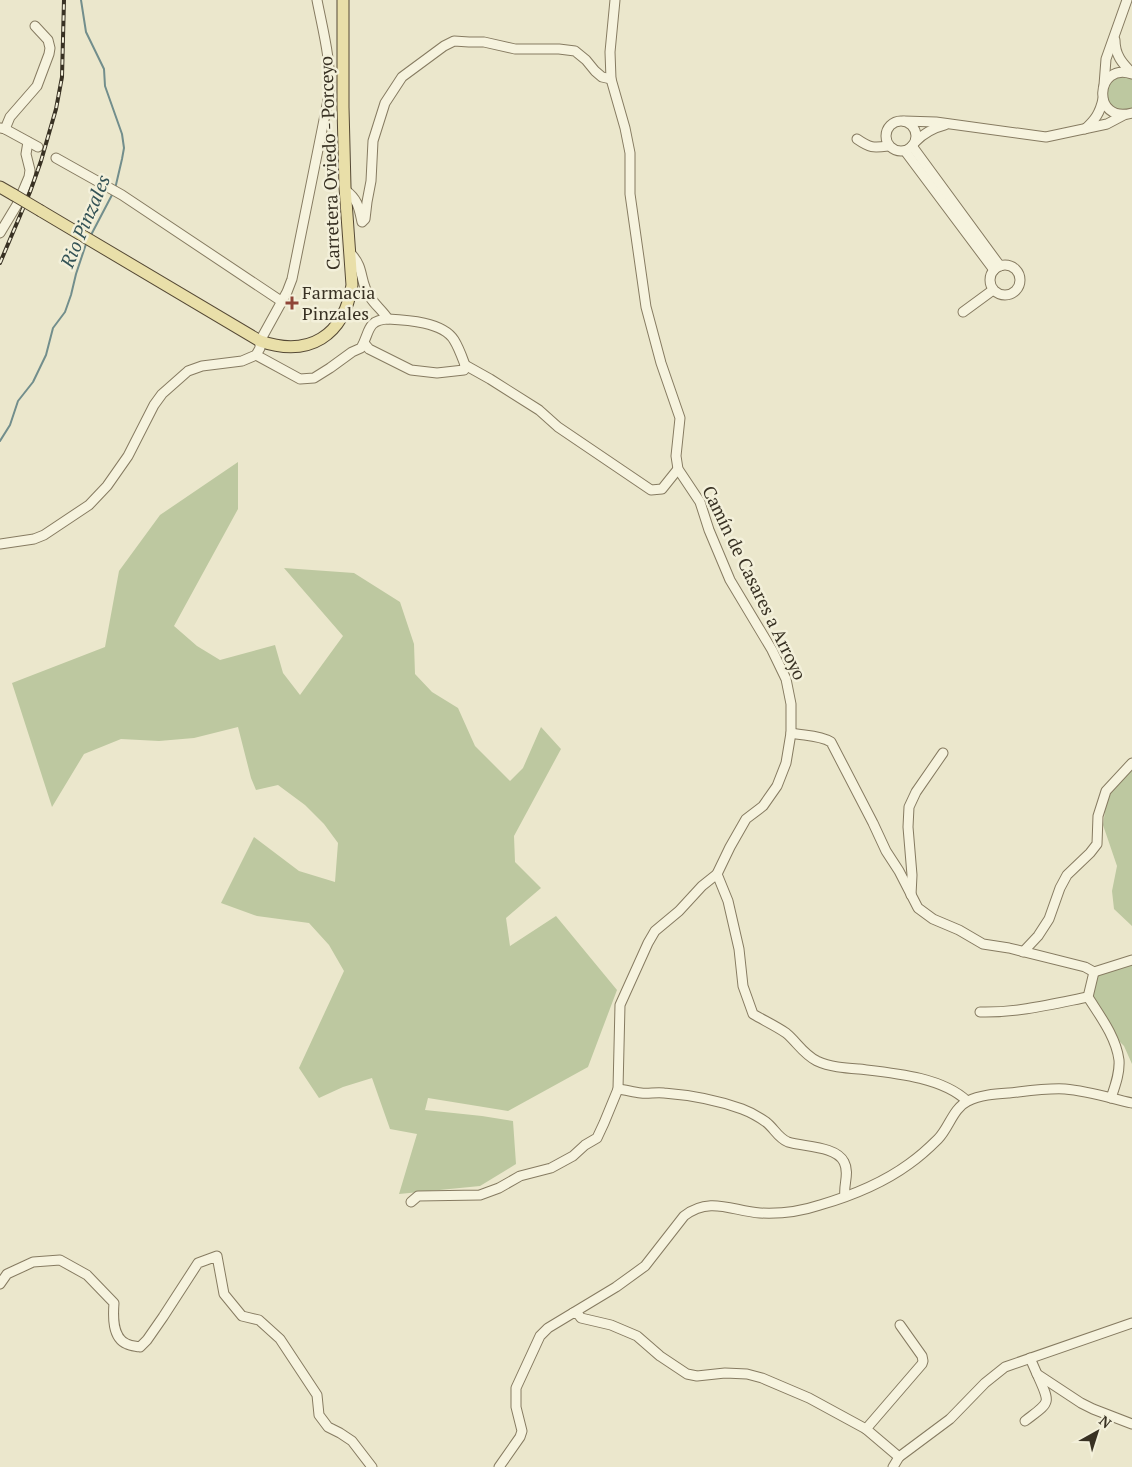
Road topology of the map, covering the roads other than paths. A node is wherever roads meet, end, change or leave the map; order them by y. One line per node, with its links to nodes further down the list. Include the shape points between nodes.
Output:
1 (317, 0): 28 (street, via 329,67 329,95 292,279)
2 (343, 0): 23 (main road, Carretera Oviedo - Porceyo)
3 (615, 0): 8 (street)
4 (1127, 0): 6 (street)
5 (35, 26): 14 (street, via 48,40 49,54 37,86)
6 (1114, 35): 7 (street, via 1115,50); 9 (street, via 1106,59)
7 (1132, 73): 9 (street, via 1114,74)
8 (611, 79): 23 (street, via 602,77 575,51 515,49 484,42 454,41 402,77 385,103 373,141 371,181 362,222 354,196); 35 (street, via 630,153 630,194 646,307 680,418 676,456)
9 (1104, 85): 10 (street)
10 (1103, 99): 11 (street, via 1111,111); 15 (street, via 1099,114)
11 (1128, 114): 15 (street)
12 (904, 121): 13 (street); 18 (street, via 895,122 888,128 885,137); 19 (street, via 915,131)
13 (948, 125): 15 (street, via 1046,137); 19 (street, via 923,134)
14 (2, 128): 17 (street)
15 (1085, 130)
16 (857, 139): 18 (street, via 873,148)
17 (28, 142): 20 (street); 24 (street, via 29,177)
18 (888, 146): 19 (street, via 898,151)
19 (911, 146): 26 (street)
20 (38, 147)
21 (56, 158): 28 (street, via 122,195)
22 (0, 187): 31 (main road, Carretera Oviedo - Porceyo, bridge)
23 (345, 190): 25 (main road, Carretera Oviedo - Porceyo)
24 (0, 233)
25 (351, 254): 30 (street, via 358,261 370,297); 31 (main road, Carretera Oviedo - Porceyo, via 350,299 332,330 301,347 274,346)
26 (996, 268): 27 (street, via 990,276); 27 (street, via 1009,266 1017,271 1019,286 1007,296)
27 (993, 290): 29 (street)
28 (281, 301): 31 (street)
29 (963, 312)
30 (388, 319): 32 (street, via 379,319 370,327); 34 (street, via 409,320 443,330 453,338)
31 (260, 341): 33 (street)
32 (364, 344): 33 (street, via 314,378 300,379); 34 (street, via 411,370 438,373 464,370)
33 (256, 356): 36 (street, via 242,362 202,366 188,371 162,394 128,456 93,501 44,535)
34 (465, 365): 35 (street, via 539,410 558,428 651,490 662,489)
35 (678, 469): 37 (street, Camín de Casares a Arroyo, via 700,502 708,530 730,580 786,679 791,704)
36 (0, 544)
37 (791, 733): 40 (street, Camín de Casares a Arroyo, via 786,763 777,786 763,806 746,819); 41 (street, via 823,737 831,742)
38 (943, 753): 41 (street, via 909,807)
39 (1132, 763): 42 (street, via 1106,791 1098,816 1098,844 1067,875 1049,919)
40 (717, 874): 47 (street, Camín de Casares a Arroyo, via 656,931 636,968 620,1005); 49 (street, via 728,901 743,986 753,1014 787,1034 802,1051 818,1062 898,1074 942,1085)
41 (911, 896): 42 (street, via 918,908 934,919 983,944)
42 (1023, 952): 44 (street)
43 (1132, 960): 44 (street)
44 (1094, 972): 45 (street)
45 (1088, 997): 46 (street, via 1041,1007); 48 (street, via 1111,1035 1119,1060 1117,1082)
46 (980, 1012)
47 (618, 1089): 51 (street, via 680,1094 744,1110 766,1122 777,1136 787,1141 839,1155 845,1163); 52 (street, Camín de Casares a Arroyo, via 597,1138 574,1156 480,1195 418,1196)
48 (1111, 1098): 49 (street, via 1049,1089 988,1095); 50 (street)
49 (967, 1101): 51 (street, via 940,1137 910,1164 878,1183)
50 (1132, 1103)
51 (845, 1196): 54 (street, via 804,1209 775,1213 718,1205 691,1211 645,1266)
52 (411, 1202)
53 (0, 1284): 63 (street, via 7,1274 33,1262 60,1260 87,1275 101,1288 114,1303 120,1339 140,1347 198,1263 217,1256 224,1294 242,1316 259,1320 280,1339 317,1395 319,1416 328,1427 352,1441)
54 (573, 1313): 61 (street, via 637,1336 687,1374 725,1373 762,1378 809,1398); 64 (street, via 540,1336 516,1388 516,1407 522,1431)
55 (1132, 1323): 57 (street)
56 (900, 1325): 61 (street, via 922,1356 922,1364)
57 (1030, 1358): 58 (street); 62 (street, via 1005,1367 950,1419)
58 (1037, 1374): 59 (street, via 1047,1395 1046,1405); 60 (street, via 1081,1404)
59 (1025, 1421)
60 (1132, 1424)
61 (866, 1429): 62 (street)
62 (899, 1456): 65 (street)
63 (372, 1467)
64 (499, 1467)
65 (893, 1467)

